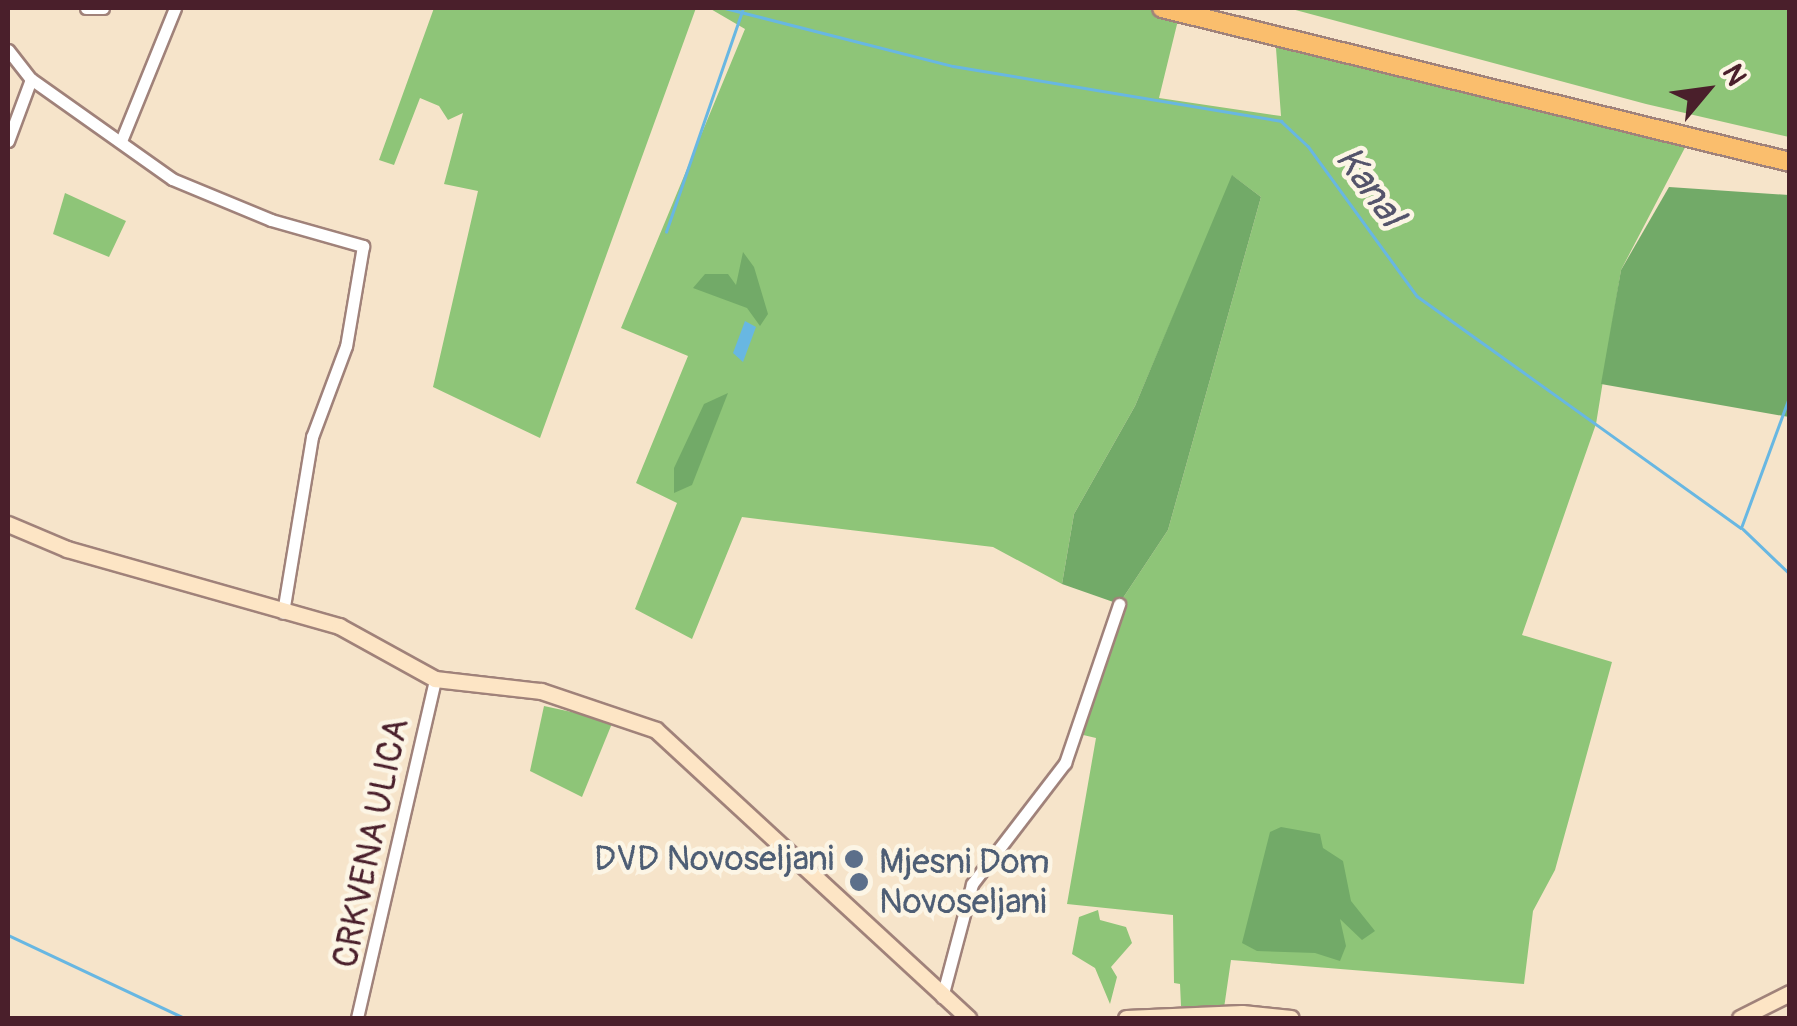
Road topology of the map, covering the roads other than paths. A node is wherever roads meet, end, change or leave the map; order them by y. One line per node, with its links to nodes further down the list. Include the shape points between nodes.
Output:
1 (175, 8): 5 (street)
2 (1162, 8): 7 (main road)
3 (8, 50): 4 (street)
4 (32, 80): 5 (street); 6 (street)
5 (122, 141): 10 (street, via 172,179 271,220 363,246 346,346 312,436)
6 (8, 142)
7 (1790, 162)
8 (8, 524): 10 (main road, via 67,549)
9 (1119, 604): 13 (street, via 1065,764 972,884)
10 (283, 613): 11 (main road, via 338,626)
11 (435, 679): 13 (main road, via 541,691 656,730); 14 (street, CRKVENA ULICA)
12 (1790, 993): 18 (main road)
13 (942, 997): 15 (main road)
14 (358, 1018)
15 (968, 1018)
16 (1126, 1018): 17 (main road)
17 (1291, 1018)
18 (1740, 1018)

